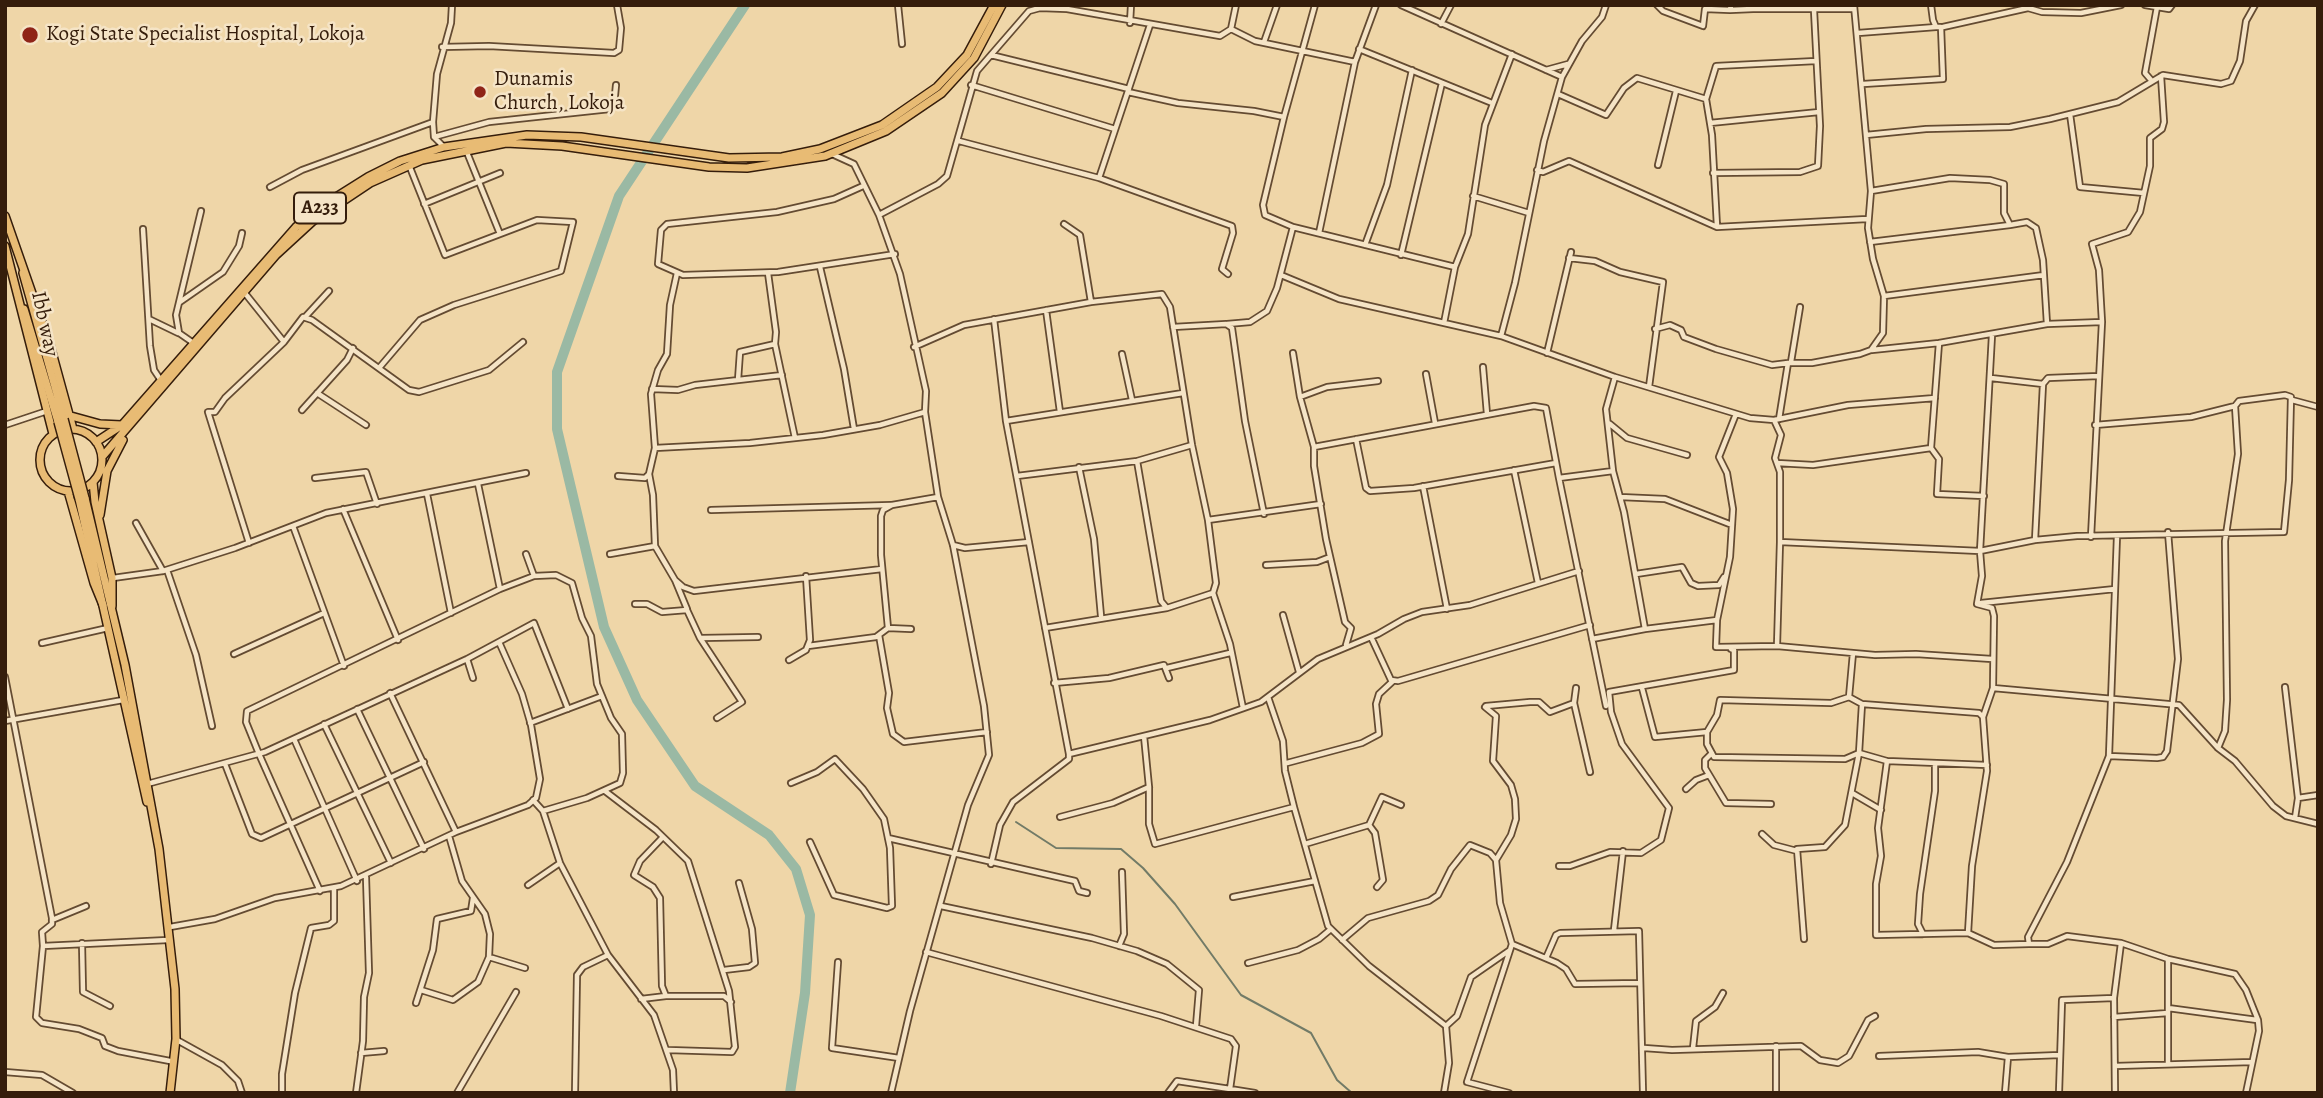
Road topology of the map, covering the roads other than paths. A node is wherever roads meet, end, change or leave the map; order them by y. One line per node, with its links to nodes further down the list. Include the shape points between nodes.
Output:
1 (452, 5): 35 (street)
2 (617, 5): 35 (street, via 620,39 614,53)
3 (898, 5): 34 (street)
4 (995, 5): 66 (main road, A233, via 958,65 919,101 842,143 782,157 729,158 527,135)
5 (1002, 5): 68 (main road, A233, via 974,58 942,93 886,131)
6 (1131, 5): 27 (street)
7 (1236, 5): 31 (street)
8 (1277, 5): 33 (street)
9 (1315, 5): 36 (street)
10 (1376, 5): 37 (street)
11 (1401, 5): 28 (street)
12 (1451, 5): 28 (street)
13 (1606, 5): 42 (street)
14 (1657, 5): 21 (street, via 1703,26 1705,9)
15 (1931, 5): 30 (street)
16 (2121, 5): 30 (street, via 2081,13 2028,8)
17 (2145, 5): 25 (street)
18 (2172, 5): 25 (street, via 2169,9)
19 (2255, 5): 45 (street, via 2246,21 2240,61 2231,81 2221,84)
20 (1067, 7): 27 (street); 39 (street, via 1029,11)
21 (1730, 7): 22 (street)
22 (1753, 7): 23 (street)
23 (1802, 7): 26 (street)
24 (1854, 7): 26 (street); 32 (street)
25 (2157, 7): 47 (street, via 2145,73)
26 (1814, 10): 40 (street)
27 (1130, 23): 29 (street)
28 (1441, 24): 38 (street)
29 (1150, 25): 31 (street, via 1220,36); 52 (street)
30 (1940, 27): 32 (street); 49 (street, via 1943,79)
31 (1231, 29): 33 (street)
32 (1858, 33): 49 (street)
33 (1264, 42): 36 (street)
34 (902, 44)
35 (442, 47): 60 (street)
36 (1303, 49): 41 (street); 59 (street)
37 (1359, 49): 41 (street); 43 (street)
38 (1512, 54): 44 (street); 56 (street)
39 (991, 55): 51 (street, via 976,71); 52 (street)
40 (1816, 61): 55 (street, via 1716,66); 57 (street)
41 (1355, 62): 94 (street)
42 (1568, 64): 44 (street); 46 (street)
43 (1412, 70): 48 (street); 97 (street, via 1387,186)
44 (1545, 71): 46 (street)
45 (2161, 76): 47 (street); 79 (street, via 2164,122 2150,138)
46 (1562, 77): 54 (street)
47 (2151, 80): 58 (street, via 2118,102)
48 (1442, 83): 56 (street); 100 (street)
49 (1863, 84): 63 (street)
50 (616, 85): 64 (street, via 610,109 489,122)
51 (971, 85): 62 (street); 65 (street)
52 (1128, 90): 59 (street, via 1178,103); 62 (street)
53 (1676, 91): 54 (street, via 1633,79 1606,115); 55 (street); 70 (street)
54 (1558, 94): 71 (street)
55 (1706, 99): 61 (street)
56 (1492, 103): 80 (street)
57 (1819, 112): 61 (street); 73 (street, via 1818,166 1800,172)
58 (2070, 114): 63 (street, via 2010,127); 79 (street, via 2080,187)
59 (1284, 117): 90 (street, via 1263,211 1269,219)
60 (433, 122): 64 (street); 77 (street, via 302,170)
61 (1710, 123): 73 (street)
62 (1115, 129): 74 (street)
63 (1866, 135): 78 (street)
64 (434, 137): 66 (street)
65 (959, 141): 74 (street); 85 (street, via 944,180)
66 (444, 146): 82 (main road, A233, via 400,161)
67 (466, 149): 68 (main road, A233, via 526,142 747,168); 69 (main road, A233); 75 (street)
68 (832, 154): 76 (street, via 852,161)
69 (409, 164): 81 (street); 82 (main road, A233)
70 (1658, 165)
71 (1537, 170): 84 (street); 91 (street, via 1543,172 1569,161)
72 (500, 173): 75 (street)
73 (1713, 173): 91 (street)
74 (1099, 178): 106 (street, via 1232,226 1222,269)
75 (480, 181): 81 (street); 95 (street)
76 (863, 186): 85 (street); 104 (street, via 834,199 778,212 667,224 661,230 658,264)
77 (270, 187)
78 (1871, 191): 87 (street); 89 (street, via 1950,178 1990,180 2004,184 2004,214)
79 (2144, 193): 120 (street, via 2140,212 2128,232 2092,244 2099,270)
80 (1473, 196): 84 (street); 103 (street, via 1468,234)
81 (424, 204): 95 (street, via 445,255)
82 (326, 207): 111 (main road, A233); 129 (main road, A233, via 272,251)
83 (201, 211): 114 (street)
84 (1529, 213): 128 (street)
85 (879, 215): 99 (street)
86 (5, 216): 168 (main road)
87 (1867, 219): 91 (street); 96 (street)
88 (1064, 224): 113 (street, via 1080,235)
89 (2010, 225): 96 (street); 108 (street, via 2027,222 2036,228)
90 (1293, 227): 94 (street); 107 (street)
91 (1717, 227)
92 (143, 229): 118 (street)
93 (242, 233): 114 (street, via 223,272)
94 (1319, 233): 97 (street)
95 (500, 234): 142 (street, via 537,220 573,222 561,271 420,320)
96 (1870, 242): 112 (street)
97 (1365, 245): 100 (street)
98 (5, 246): 101 (main road, Ibb way)
99 (895, 254): 102 (street); 134 (street)
100 (1401, 255): 103 (street)
101 (8, 266): 109 (main road, Ibb way)
102 (820, 267): 105 (street); 178 (street)
103 (1455, 267): 121 (street)
104 (677, 273): 105 (street); 153 (street, via 667,354)
105 (768, 273): 133 (street)
106 (1228, 274)
107 (1281, 275): 121 (street, via 1339,299); 122 (street, via 1260,318)
108 (2044, 275): 112 (street); 123 (street)
109 (17, 285): 162 (main road, Ibb way); 168 (main road)
110 (329, 291): 117 (street)
111 (244, 292): 130 (street); 176 (main road, A233)
112 (1884, 296): 136 (street, via 1884,333)
113 (1091, 302): 116 (street); 124 (street, via 1162,294 1169,302)
114 (179, 303): 126 (street)
115 (1800, 307): 140 (street)
116 (1046, 310): 119 (street); 165 (street)
117 (306, 316): 130 (street); 135 (street)
118 (149, 319): 126 (street); 148 (street, via 153,361)
119 (994, 319): 134 (street, via 950,329); 170 (street)
120 (2102, 322): 123 (street); 145 (street)
121 (1444, 323): 128 (street)
122 (1226, 324): 124 (street); 215 (street, via 1232,328)
123 (2047, 324): 127 (street)
124 (1173, 327): 155 (street)
125 (1655, 329): 139 (street, via 1663,282 1570,255); 140 (street, via 1670,325 1684,337 1716,349 1772,365); 152 (street)
126 (179, 333): 129 (street)
127 (1992, 335): 132 (street); 147 (street)
128 (1500, 336): 139 (street)
129 (192, 342): 148 (main road, A233)
130 (284, 342): 228 (street, via 215,412 208,412)
131 (523, 342): 142 (street, via 489,370 419,392)
132 (1939, 343): 136 (street); 157 (street)
133 (775, 344): 144 (street); 149 (street, via 740,352)
134 (914, 347): 164 (street, via 926,391)
135 (353, 348): 142 (street); 154 (street)
136 (1871, 350): 140 (street, via 1833,360)
137 (1293, 353): 156 (street)
138 (1122, 354): 158 (street)
139 (1547, 354): 146 (street)
140 (1789, 363): 169 (street)
141 (1483, 367): 166 (street)
142 (379, 368)
143 (1426, 374): 171 (street)
144 (782, 375): 149 (street); 180 (street)
145 (2099, 376): 151 (street, via 2048,378); 175 (street)
146 (1615, 377): 152 (street); 172 (street, via 1606,409)
147 (1990, 377): 151 (street); 207 (street)
148 (160, 379): 176 (main road, A233)
149 (737, 380): 153 (street, via 678,390)
150 (1378, 381): 156 (street, via 1327,387)
151 (2043, 384): 225 (street)
152 (1648, 387): 167 (street)
153 (652, 389): 185 (street)
154 (317, 393): 163 (street); 174 (street)
155 (1183, 393): 158 (street); 183 (street)
156 (1300, 397): 184 (street)
157 (1935, 398): 169 (street, via 1848,405); 186 (street)
158 (1132, 400): 165 (street)
159 (2292, 400): 160 (street, via 2285,395 2239,401); 161 (street); 221 (street, via 2284,532)
160 (2235, 406): 175 (street, via 2191,417); 221 (street, via 2238,454)
161 (2318, 407)
162 (48, 410): 173 (street); 179 (main road, Ibb way)
163 (302, 410)
164 (925, 412): 178 (street); 208 (street)
165 (1060, 412): 170 (street)
166 (1487, 414): 171 (street); 190 (street, via 1546,408)
167 (1736, 414): 169 (street); 219 (street, via 1719,457 1731,489)
168 (64, 419): 176 (main road); 177 (main road); 252 (main road, bridge)
169 (1777, 420): 191 (street, via 1782,435)
170 (1006, 421): 199 (street)
171 (1435, 422): 181 (street)
172 (1609, 424): 187 (street, via 1627,438); 195 (street)
173 (5, 425)
174 (366, 425)
175 (2095, 425): 224 (street)
176 (125, 427): 182 (main road, A233); 188 (main road, A233); 193 (main road)
177 (73, 429): 179 (main road); 182 (main road, via 84,431)
178 (854, 429): 180 (street)
179 (52, 434): 205 (main road, via 42,447 41,468 53,486)
180 (795, 438): 185 (street)
181 (1356, 439): 184 (street); 204 (street, via 1366,488 1376,492)
182 (96, 442): 188 (main road)
183 (1192, 444): 189 (street); 216 (street)
184 (1314, 447): 210 (street)
185 (655, 448): 197 (street)
186 (1931, 448): 191 (street, via 1813,465); 207 (street, via 1939,459 1937,494)
187 (1687, 454)
188 (102, 457): 193 (main road)
189 (1136, 461): 192 (street); 249 (street)
190 (1556, 463): 194 (street); 201 (street)
191 (1777, 463): 227 (street)
192 (1079, 467): 199 (street); 260 (street, via 1098,560)
193 (104, 469): 202 (main road); 218 (main road)
194 (1514, 470): 204 (street); 245 (street)
195 (1613, 471): 201 (street); 209 (street)
196 (526, 473): 203 (street)
197 (649, 474): 198 (street, via 645,478); 230 (street)
198 (618, 476)
199 (1017, 476): 226 (street)
200 (315, 478): 211 (street, via 366,472)
201 (1559, 478): 239 (street)
202 (93, 482): 205 (main road); 218 (main road)
203 (478, 484): 206 (street); 246 (street)
204 (1423, 486): 254 (street)
205 (68, 491): 252 (main road, via 93,583)
206 (427, 494): 211 (street); 258 (street)
207 (1984, 496): 231 (street)
208 (938, 497): 212 (street); 229 (street)
209 (1620, 497): 219 (street, via 1665,499); 240 (street)
210 (1321, 503): 215 (street); 234 (street)
211 (377, 504): 213 (street)
212 (892, 505): 214 (street); 237 (street, via 881,516)
213 (343, 509): 220 (street); 274 (street)
214 (711, 510)
215 (1264, 514): 216 (street)
216 (1208, 520): 248 (street, via 1216,583)
217 (136, 523): 238 (street)
218 (100, 525): 243 (main road)
219 (1732, 525): 235 (street)
220 (293, 526): 228 (street); 257 (street)
221 (2227, 531): 222 (street); 324 (street, via 2227,700 2225,731)
222 (2168, 532): 223 (street); 308 (street, via 2178,631)
223 (2117, 536): 224 (street); 247 (street)
224 (2091, 537): 225 (street)
225 (2035, 540): 231 (street)
226 (1029, 542): 229 (street); 265 (street)
227 (1780, 542): 231 (street); 280 (street)
228 (249, 543): 238 (street)
229 (953, 545): 320 (street)
230 (655, 546): 233 (street); 244 (street)
231 (1980, 551): 251 (street)
232 (526, 554): 241 (street)
233 (610, 554)
234 (1330, 557): 236 (street); 268 (street)
235 (1730, 557): 240 (street, via 1719,585 1691,583 1682,567); 261 (street)
236 (1266, 565)
237 (882, 569): 242 (street); 264 (street)
238 (165, 570): 243 (street); 319 (street, via 196,655)
239 (1579, 571): 245 (street); 262 (street)
240 (1636, 574): 267 (street)
241 (534, 576): 246 (street); 301 (street, via 556,575 572,583 591,636)
242 (806, 576): 244 (street, via 694,591); 278 (street)
243 (112, 578): 252 (main road)
244 (675, 580): 255 (street)
245 (1538, 583): 254 (street)
246 (500, 589): 258 (street)
247 (2115, 589): 251 (street); 305 (street)
248 (1213, 593): 253 (street); 282 (street)
249 (1161, 601): 253 (street); 256 (street)
250 (635, 604): 255 (street, via 662,612)
251 (1977, 604): 286 (street, via 1992,608)
252 (107, 605): 263 (main road); 340 (main road)
253 (1167, 608): 256 (street)
254 (1447, 609): 271 (street, via 1422,612)
255 (687, 610): 272 (street)
256 (1155, 610): 260 (street)
257 (324, 613): 284 (street); 288 (street)
258 (451, 613): 274 (street)
259 (1283, 615): 290 (street)
260 (1101, 616): 265 (street)
261 (1717, 620): 267 (street); 281 (street)
262 (1590, 625): 273 (street); 294 (street)
263 (108, 628): 277 (street); 304 (main road)
264 (888, 628): 266 (street); 269 (street)
265 (1045, 628): 295 (street)
266 (911, 629)
267 (1645, 629): 273 (street)
268 (1350, 633): 275 (street); 279 (street)
269 (879, 635): 278 (street); 320 (street, via 893,734 904,742)
270 (758, 636): 272 (street)
271 (1371, 637): 275 (street); 294 (street)
272 (700, 638): 313 (street, via 742,702)
273 (1592, 639): 309 (street)
274 (398, 640): 288 (street)
275 (1362, 640): 279 (street)
276 (499, 642): 285 (street); 312 (street, via 534,623); 317 (street)
277 (43, 643)
278 (808, 646): 287 (street)
279 (1346, 646): 290 (street)
280 (1777, 646): 281 (street); 283 (street)
281 (1716, 647): 298 (street, via 1734,650 1734,670)
282 (1230, 653): 289 (street); 310 (street)
283 (1853, 653): 286 (street); 303 (street)
284 (234, 654)
285 (467, 659): 292 (street); 300 (street)
286 (1992, 659): 299 (street)
287 (789, 660)
288 (344, 666): 327 (street, via 247,711 246,722)
289 (1167, 668): 293 (street); 295 (street, via 1156,665 1109,678)
290 (1299, 672): 302 (street)
291 (5, 677): 315 (street)
292 (473, 678)
293 (1169, 678)
294 (1394, 681): 332 (street, via 1379,694 1376,704 1379,734)
295 (1054, 683): 328 (street)
296 (2285, 687): 347 (street)
297 (1576, 688): 306 (street)
298 (1643, 688): 321 (street, via 1655,737); 369 (street, via 1609,692 1611,712 1622,744 1669,808 1661,840 1654,848 1641,853)
299 (1993, 688): 305 (street); 314 (street)
300 (390, 693): 311 (street); 331 (street)
301 (602, 696): 312 (street); 343 (street, via 622,734 622,779)
302 (1268, 697): 310 (street); 332 (street)
303 (1849, 697): 307 (street); 321 (street, via 1831,703 1720,699)
304 (123, 700): 315 (street); 340 (main road)
305 (2113, 700): 308 (street); 329 (street)
306 (1574, 702): 336 (street); 371 (street, via 1550,712 1539,702 1485,706 1496,716 1493,761 1511,785 1515,799 1511,835)
307 (1862, 704): 314 (street, via 1979,713); 326 (street)
308 (2172, 704): 324 (street, via 2186,712); 329 (street, via 2163,757)
309 (1606, 706)
310 (1243, 708): 322 (street)
311 (357, 709): 318 (street); 338 (street)
312 (568, 709): 317 (street)
313 (717, 718)
314 (1983, 718): 335 (street)
315 (14, 720): 316 (street); 390 (street)
316 (5, 721)
317 (530, 723): 348 (street, via 540,779)
318 (324, 724): 323 (street); 344 (street)
319 (212, 726)
320 (987, 732): 370 (street, via 989,760 968,805)
321 (1707, 732): 325 (street)
322 (1144, 736): 328 (street); 341 (street)
323 (295, 739): 327 (street); 351 (street)
324 (2218, 748): 356 (street, via 2273,806)
325 (1712, 753): 326 (street, via 1714,757 1844,759); 337 (street, via 1705,760)
326 (1859, 753): 330 (street); 345 (street)
327 (259, 754): 334 (street); 357 (street)
328 (1069, 754): 374 (street, via 1069,759 1013,802 1000,825)
329 (2109, 756): 401 (street, via 2067,862 2028,937)
330 (1887, 761): 333 (street); 353 (street)
331 (424, 762): 338 (street); 360 (street)
332 (1287, 763): 352 (street)
333 (1935, 763): 335 (street); 395 (street, via 1920,894 1918,925)
334 (225, 764): 340 (street); 357 (street, via 255,838)
335 (1987, 765): 394 (street, via 1972,866)
336 (1590, 772)
337 (1709, 775): 342 (street); 349 (street, via 1726,803)
338 (390, 778): 344 (street); 367 (street)
339 (791, 783): 364 (street, via 817,772 832,759 839,760 884,819)
340 (146, 785): 391 (main road); 397 (main road)
341 (1149, 787): 352 (street, via 1149,824 1156,844); 355 (street, via 1113,803)
342 (1686, 789)
343 (605, 791): 354 (street); 363 (street)
344 (358, 793): 351 (street); 372 (street)
345 (1852, 793): 353 (street); 368 (street, via 1844,825 1834,838 1825,847)
346 (2318, 795): 347 (street)
347 (2298, 798): 356 (street)
348 (533, 800): 354 (street); 360 (street)
349 (1771, 804)
350 (1401, 805): 359 (street, via 1382,797)
351 (326, 807): 357 (street); 378 (street)
352 (1294, 807): 366 (street)
353 (1881, 810): 395 (street, via 1876,935)
354 (543, 811): 373 (street)
355 (1060, 817)
356 (2295, 818): 358 (street)
357 (289, 823): 384 (street)
358 (2318, 824)
359 (1369, 825): 366 (street); 382 (street, via 1375,833 1383,880)
360 (456, 832): 362 (street)
361 (1762, 834): 368 (street, via 1774,845)
362 (449, 836): 367 (street); 386 (street, via 462,881)
363 (663, 837): 413 (street, via 693,870); 419 (street, via 634,874 660,898)
364 (888, 838): 365 (street, via 892,906 887,908 834,895); 370 (street)
365 (810, 842)
366 (1305, 844): 379 (street)
367 (424, 849): 372 (street)
368 (1797, 850): 396 (street)
369 (1623, 851): 375 (street); 393 (street)
370 (956, 856): 374 (street); 389 (street)
371 (1496, 860): 398 (street, via 1470,845 1438,895 1368,918); 404 (street)
372 (391, 863): 377 (street)
373 (560, 863): 381 (street); 406 (street)
374 (991, 864): 385 (street, via 1075,881 1079,891)
375 (1559, 866)
376 (1122, 872): 403 (street, via 1124,934)
377 (366, 877): 378 (street); 438 (street, via 369,973)
378 (357, 881): 383 (street)
379 (1315, 881): 387 (street); 392 (street)
380 (739, 883): 413 (street, via 756,960 753,966)
381 (528, 885)
382 (1377, 887)
383 (334, 888): 384 (street); 452 (street, via 334,921 310,928 295,993)
384 (320, 891): 391 (street)
385 (1087, 893)
386 (473, 897): 407 (street, via 485,914); 415 (street, via 471,911 437,919)
387 (1233, 897)
388 (86, 906): 390 (street)
389 (940, 906): 403 (street); 405 (street)
390 (52, 920): 402 (street, via 42,932)
391 (170, 926): 432 (main road)
392 (1331, 929): 398 (street); 411 (street, via 1298,950)
393 (1614, 930): 408 (street, via 1556,935); 414 (street, via 1639,930)
394 (1968, 933): 395 (street); 401 (street, via 1994,945)
395 (1923, 934)
396 (1804, 939)
397 (168, 940): 399 (street); 443 (main road, via 173,992)
398 (1342, 940): 431 (street)
399 (82, 943): 402 (street); 425 (street, via 83,992)
400 (2121, 943): 401 (street, via 2067,936 2048,944); 409 (street); 421 (street)
401 (2029, 944)
402 (43, 946): 443 (street, via 39,1021 79,1029 118,1051)
403 (1119, 946): 430 (street, via 1167,964 1199,989)
404 (1511, 947): 408 (street); 431 (street, via 1471,977 1457,1016); 461 (street, via 1467,1082)
405 (926, 953): 430 (street); 442 (street)
406 (608, 955): 422 (street); 455 (street, via 583,967 576,981)
407 (489, 957): 412 (street); 415 (street, via 478,982 453,1000)
408 (1546, 958): 414 (street, via 1566,969 1575,984)
409 (2168, 959): 426 (street); 429 (street, via 2235,974)
410 (838, 962): 442 (street, via 832,1048)
411 (1248, 963)
412 (525, 968)
413 (723, 970): 416 (street)
414 (1640, 983): 434 (street)
415 (421, 989): 424 (street)
416 (729, 991): 420 (street); 423 (street)
417 (516, 992): 454 (street)
418 (1723, 993): 435 (street, via 1715,1007 1696,1021)
419 (666, 996): 420 (street); 422 (street)
420 (724, 996): 423 (street)
421 (2114, 998): 428 (street); 439 (street, via 2062,1000)
422 (641, 999): 436 (street, via 654,1015)
423 (731, 1002): 436 (street, via 733,1052)
424 (416, 1003)
425 (110, 1006)
426 (2168, 1011): 428 (street); 429 (street, via 2202,1010); 445 (street)
427 (1875, 1016): 433 (street, via 1868,1020 1849,1056 1838,1063 1820,1060 1801,1046)
428 (2114, 1017): 446 (street)
429 (2258, 1020): 444 (street)
430 (1196, 1026): 448 (street, via 1236,1044)
431 (1446, 1026): 460 (street, via 1449,1063)
432 (176, 1039): 449 (street, via 222,1065 238,1081); 451 (main road)
433 (1776, 1046): 435 (street); 463 (street)
434 (1644, 1048): 435 (street); 462 (street)
435 (1693, 1048)
436 (668, 1050): 456 (street)
437 (384, 1051): 438 (street)
438 (361, 1053): 453 (street)
439 (2060, 1055): 441 (street); 465 (street)
440 (1879, 1056): 441 (street, via 1978,1052)
441 (2008, 1058): 464 (street)
442 (899, 1059): 457 (street)
443 (170, 1061): 451 (main road)
444 (2252, 1062): 445 (street); 467 (street)
445 (2168, 1064): 446 (street)
446 (2115, 1066): 466 (street)
447 (5, 1072): 450 (street, via 42,1075)
448 (1230, 1089): 458 (street, via 1177,1081); 459 (street)
449 (241, 1092)
450 (73, 1093)
451 (167, 1093)
452 (282, 1093)
453 (356, 1093)
454 (457, 1093)
455 (575, 1093)
456 (674, 1093)
457 (891, 1093)
458 (1168, 1093)
459 (1255, 1093)
460 (1444, 1093)
461 (1509, 1093)
462 (1643, 1093)
463 (1776, 1093)
464 (2005, 1093)
465 (2059, 1093)
466 (2115, 1093)
467 (2246, 1093)

